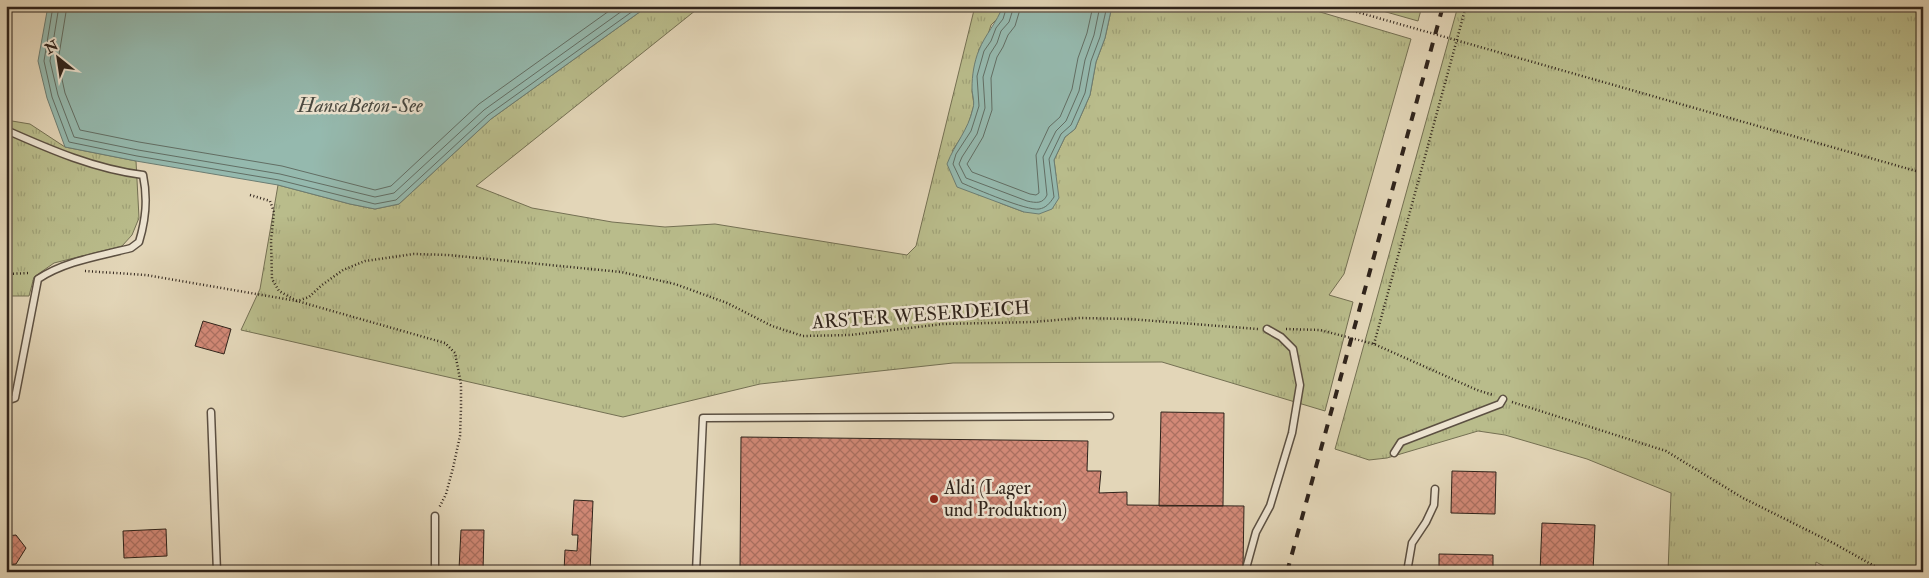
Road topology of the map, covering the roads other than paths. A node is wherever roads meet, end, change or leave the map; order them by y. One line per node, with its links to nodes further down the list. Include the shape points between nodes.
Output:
1 (6, 130): 4 (lane, via 72,159 143,175 146,198 146,218 139,242 131,248 66,265 38,279 15,398)
2 (1267, 330): 13 (lane, via 1281,337 1293,349 1300,385 1292,433 1270,506 1256,532)
3 (1503, 398): 7 (lane, via 1500,404 1401,442)
4 (6, 401)
5 (210, 412): 10 (lane)
6 (1110, 416): 12 (lane, via 703,418)
7 (1394, 453)
8 (1435, 489): 14 (lane, via 1434,505 1412,542)
9 (435, 516): 11 (lane)
10 (217, 572)
11 (435, 572)
12 (696, 572)
13 (1245, 572)
14 (1407, 572)

